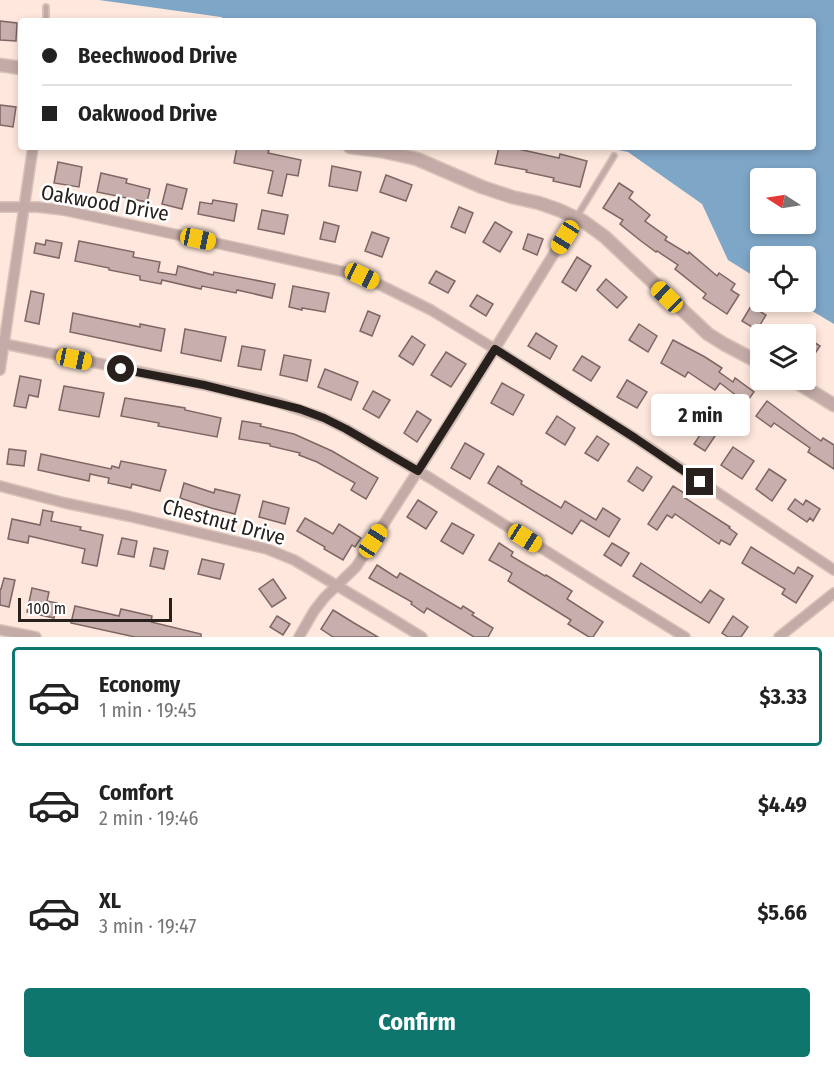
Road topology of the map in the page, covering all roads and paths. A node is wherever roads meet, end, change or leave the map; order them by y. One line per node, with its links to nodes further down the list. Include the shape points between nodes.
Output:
1 (46, 7): 2 (lane)
2 (46, 18)
3 (0, 65): 4 (street)
4 (18, 68)
5 (33, 150): 9 (street)
6 (381, 150): 10 (street, via 417,159 482,187)
7 (614, 156): 10 (lane)
8 (0, 207): 9 (street, Oakwood Drive)
9 (24, 207): 11 (street); 12 (street, Oakwood Drive, via 63,210 362,276 431,310)
10 (576, 218): 12 (street); 13 (street, via 604,237 708,334)
11 (2, 343): 14 (street); 17 (street, via 300,409 346,429)
12 (495, 349): 17 (street); 19 (street, Oakwood Drive)
13 (750, 358)
14 (0, 370)
15 (809, 390): 16 (street)
16 (834, 405)
17 (418, 471): 20 (street, via 356,567); 26 (street)
18 (0, 486): 20 (street, Chestnut Drive, via 267,549)
19 (834, 570)
20 (337, 585): 24 (street, via 314,611); 25 (street, Chestnut Drive)
21 (834, 593): 27 (street)
22 (0, 630): 23 (street)
23 (36, 637)
24 (299, 637)
25 (422, 637)
26 (686, 637)
27 (778, 637)

